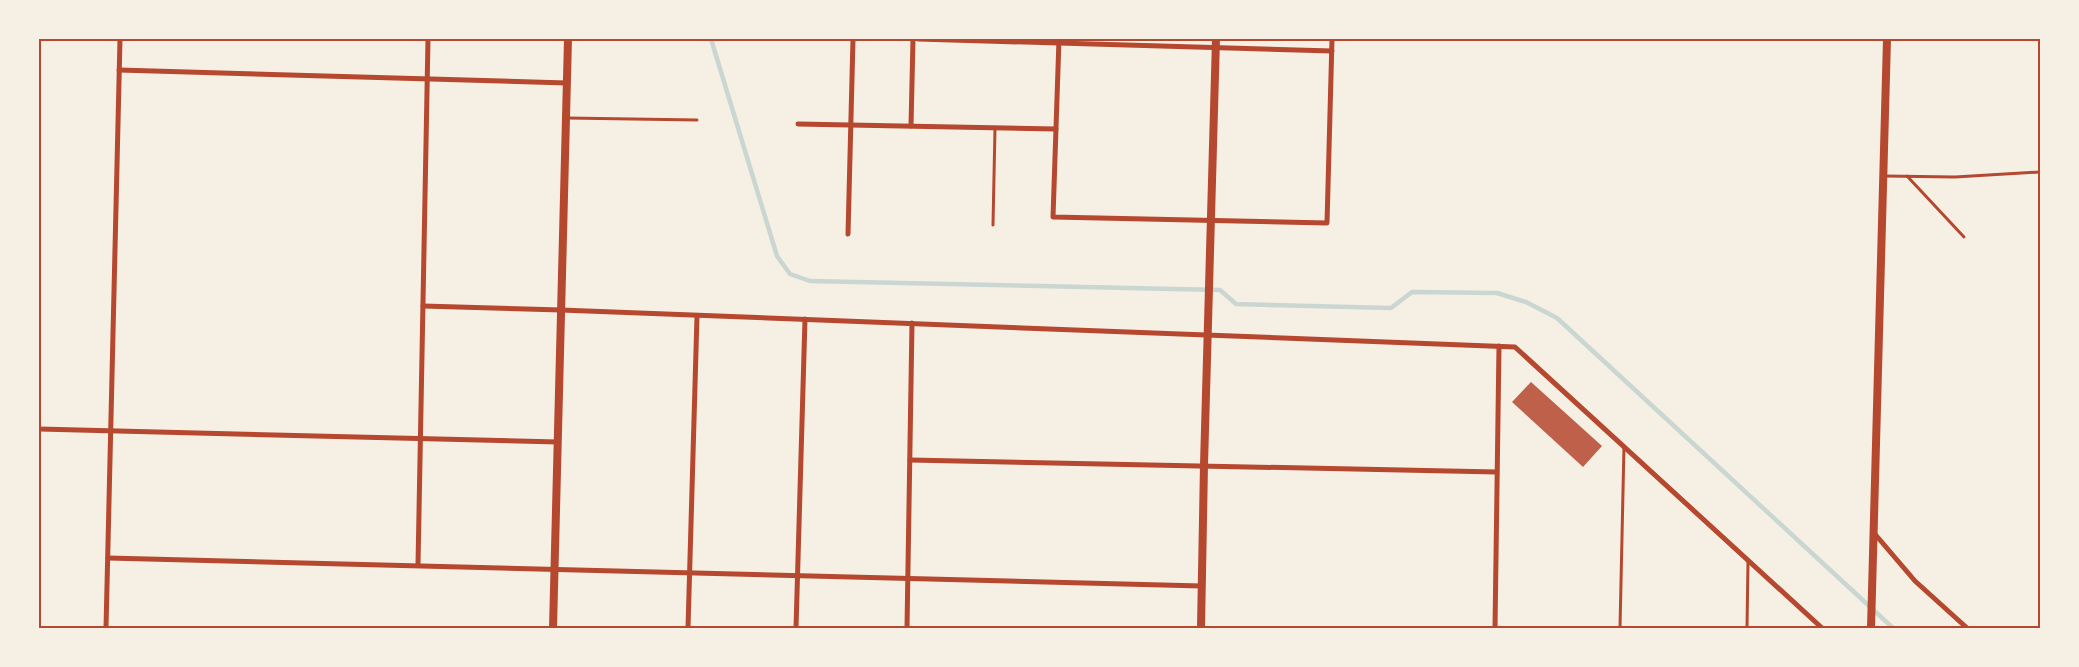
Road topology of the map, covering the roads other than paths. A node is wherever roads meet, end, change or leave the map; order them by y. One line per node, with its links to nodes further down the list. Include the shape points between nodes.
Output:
1 (120, 39): 13 (street)
2 (428, 39): 14 (street)
3 (568, 39): 15 (street)
4 (853, 39): 19 (street)
5 (913, 39): 20 (street)
6 (918, 39): 10 (street)
7 (1216, 39): 11 (street)
8 (1332, 39): 12 (street)
9 (1887, 39): 24 (street)
10 (1059, 41): 11 (street); 22 (street)
11 (1216, 48): 12 (street); 26 (street)
12 (1332, 52): 26 (street, via 1327,223)
13 (119, 70): 14 (street); 38 (street)
14 (428, 79): 15 (street); 30 (street)
15 (567, 83): 16 (street)
16 (566, 118): 17 (lane); 31 (street)
17 (696, 120)
18 (798, 124): 19 (street)
19 (852, 125): 20 (street); 28 (street)
20 (911, 126): 21 (street)
21 (994, 128): 22 (street); 27 (lane)
22 (1056, 129): 26 (street, via 1053,217)
23 (2040, 172): 25 (lane)
24 (1884, 176): 25 (lane); 45 (street)
25 (1907, 176): 29 (lane)
26 (1211, 220): 35 (street)
27 (993, 225)
28 (848, 234)
29 (1964, 237)
30 (423, 306): 31 (street); 39 (street)
31 (561, 310): 32 (street); 40 (street)
32 (697, 316): 33 (street); 50 (street)
33 (805, 319): 34 (street); 51 (street)
34 (912, 323): 35 (street); 42 (street)
35 (1208, 331): 36 (street); 43 (street)
36 (1499, 346): 41 (street, via 1515,347); 44 (street)
37 (39, 429): 38 (street)
38 (111, 431): 39 (street); 46 (street)
39 (421, 439): 40 (street); 48 (street)
40 (558, 442): 49 (street)
41 (1624, 446): 47 (street); 61 (lane)
42 (910, 460): 43 (street); 52 (street)
43 (1204, 466): 44 (street); 53 (street)
44 (1497, 472): 60 (street)
45 (1874, 532): 64 (street); 65 (street, via 1915,581)
46 (108, 558): 48 (street); 54 (street)
47 (1748, 559): 62 (lane); 63 (street)
48 (418, 565): 49 (street)
49 (555, 568): 50 (street); 55 (street)
50 (690, 572): 51 (street); 56 (street)
51 (797, 575): 52 (street); 57 (street)
52 (908, 578): 53 (street); 58 (street)
53 (1202, 586): 59 (street)
54 (106, 628)
55 (553, 628)
56 (688, 628)
57 (796, 628)
58 (907, 628)
59 (1201, 628)
60 (1495, 628)
61 (1620, 628)
62 (1747, 628)
63 (1822, 628)
64 (1871, 628)
65 (1967, 628)

